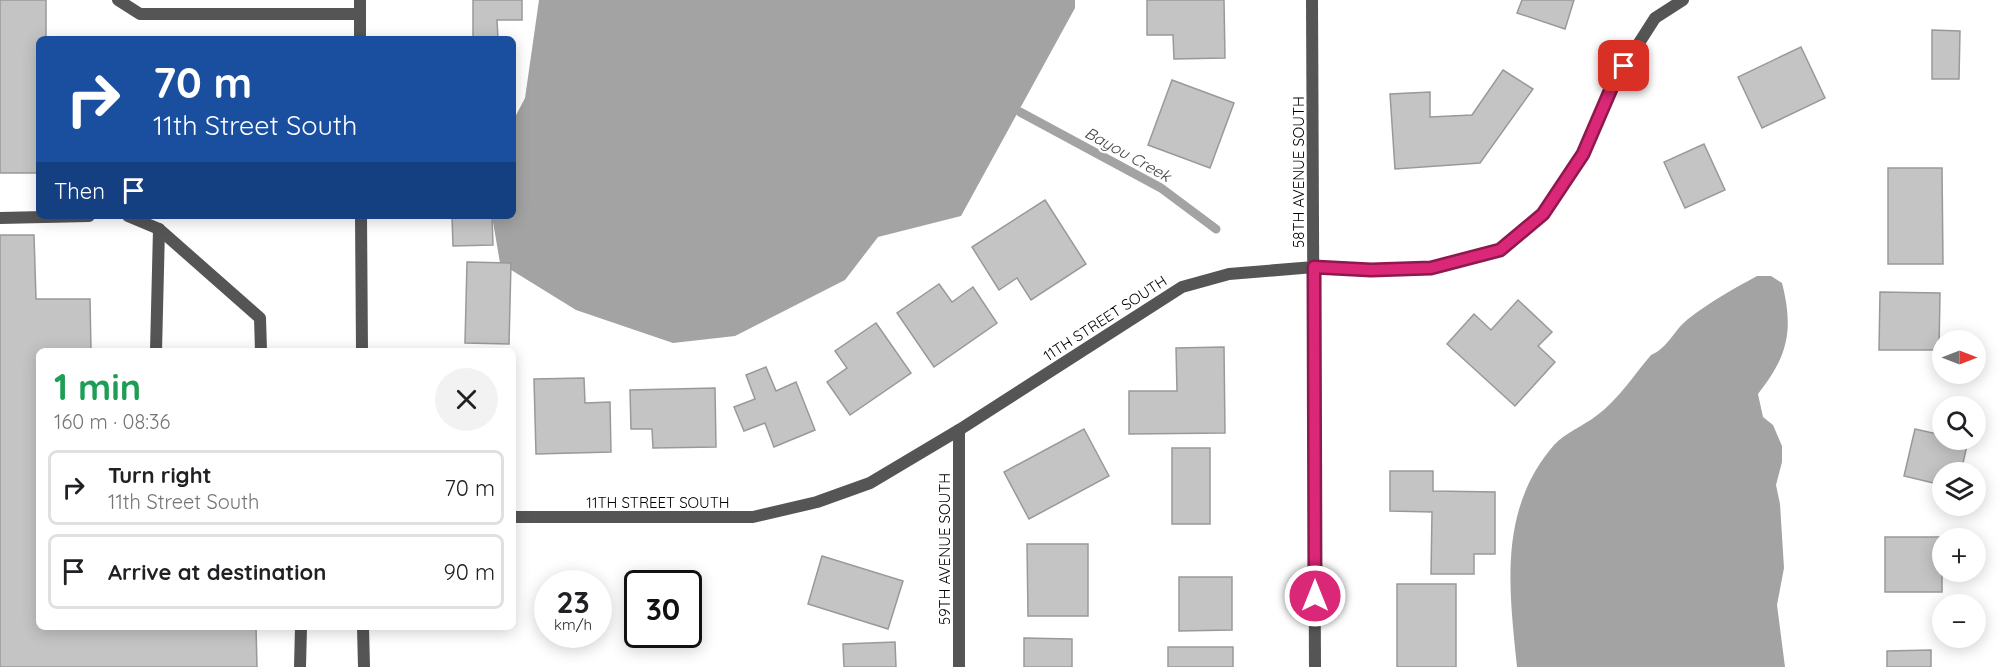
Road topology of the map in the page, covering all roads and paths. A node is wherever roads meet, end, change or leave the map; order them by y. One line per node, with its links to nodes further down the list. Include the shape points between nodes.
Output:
1 (118, 0): 5 (street, via 140,14)
2 (360, 0): 5 (street)
3 (1312, 0): 12 (street, 58TH AVENUE SOUTH)
4 (1683, 0): 12 (street, 11TH STREET SOUTH, via 1655,18 1614,82 1583,154 1543,214 1500,250 1431,268)
5 (360, 14): 6 (street)
6 (360, 36)
7 (36, 217): 8 (street)
8 (0, 218)
9 (135, 219): 11 (street)
10 (361, 219): 15 (street)
11 (159, 229): 13 (street); 14 (street, via 260,318)
12 (1314, 267): 16 (street, 11TH STREET SOUTH, via 1229,273 1182,286); 23 (street, 58TH AVENUE SOUTH)
13 (156, 348)
14 (261, 348)
15 (362, 348)
16 (959, 430): 17 (street, 11TH STREET SOUTH, via 870,483 817,502 753,517); 22 (street, 59TH AVENUE SOUTH)
17 (516, 517)
18 (301, 630): 20 (street)
19 (363, 630): 21 (street)
20 (300, 667)
21 (364, 667)
22 (959, 667)
23 (1315, 667)

